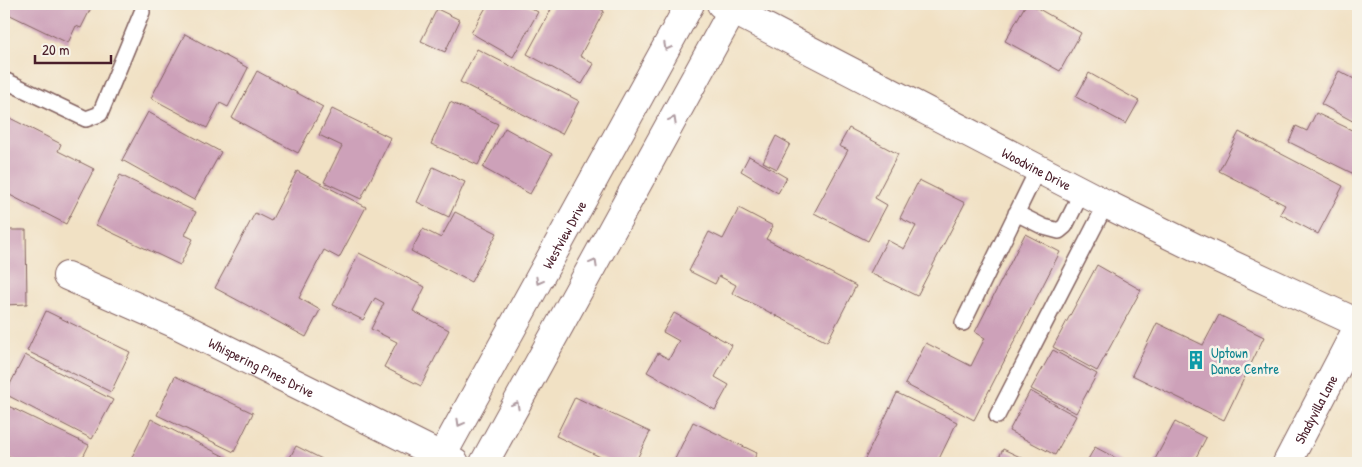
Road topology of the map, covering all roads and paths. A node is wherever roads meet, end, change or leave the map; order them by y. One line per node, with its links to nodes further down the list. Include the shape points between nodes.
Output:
1 (690, 4): 14 (street, Westview Drive, one-way to 14)
2 (730, 6): 5 (street, Woodvine Drive); 15 (street, one-way to 2)
3 (142, 12): 4 (lane, via 100,114 86,119)
4 (4, 80)
5 (1038, 169): 6 (street, Woodvine Drive); 8 (lane)
6 (1082, 192): 7 (street, Woodvine Drive); 8 (lane, via 1065,226 1059,231)
7 (1106, 204): 11 (street, Woodvine Drive); 13 (lane)
8 (1016, 213): 10 (lane)
9 (67, 276): 14 (street, Whispering Pines Drive, via 176,324)
10 (963, 323)
11 (1358, 323)
12 (1358, 327): 16 (street, Shadyvilla Lane)
13 (997, 416)
14 (445, 461)
15 (484, 463)
16 (1287, 463)

